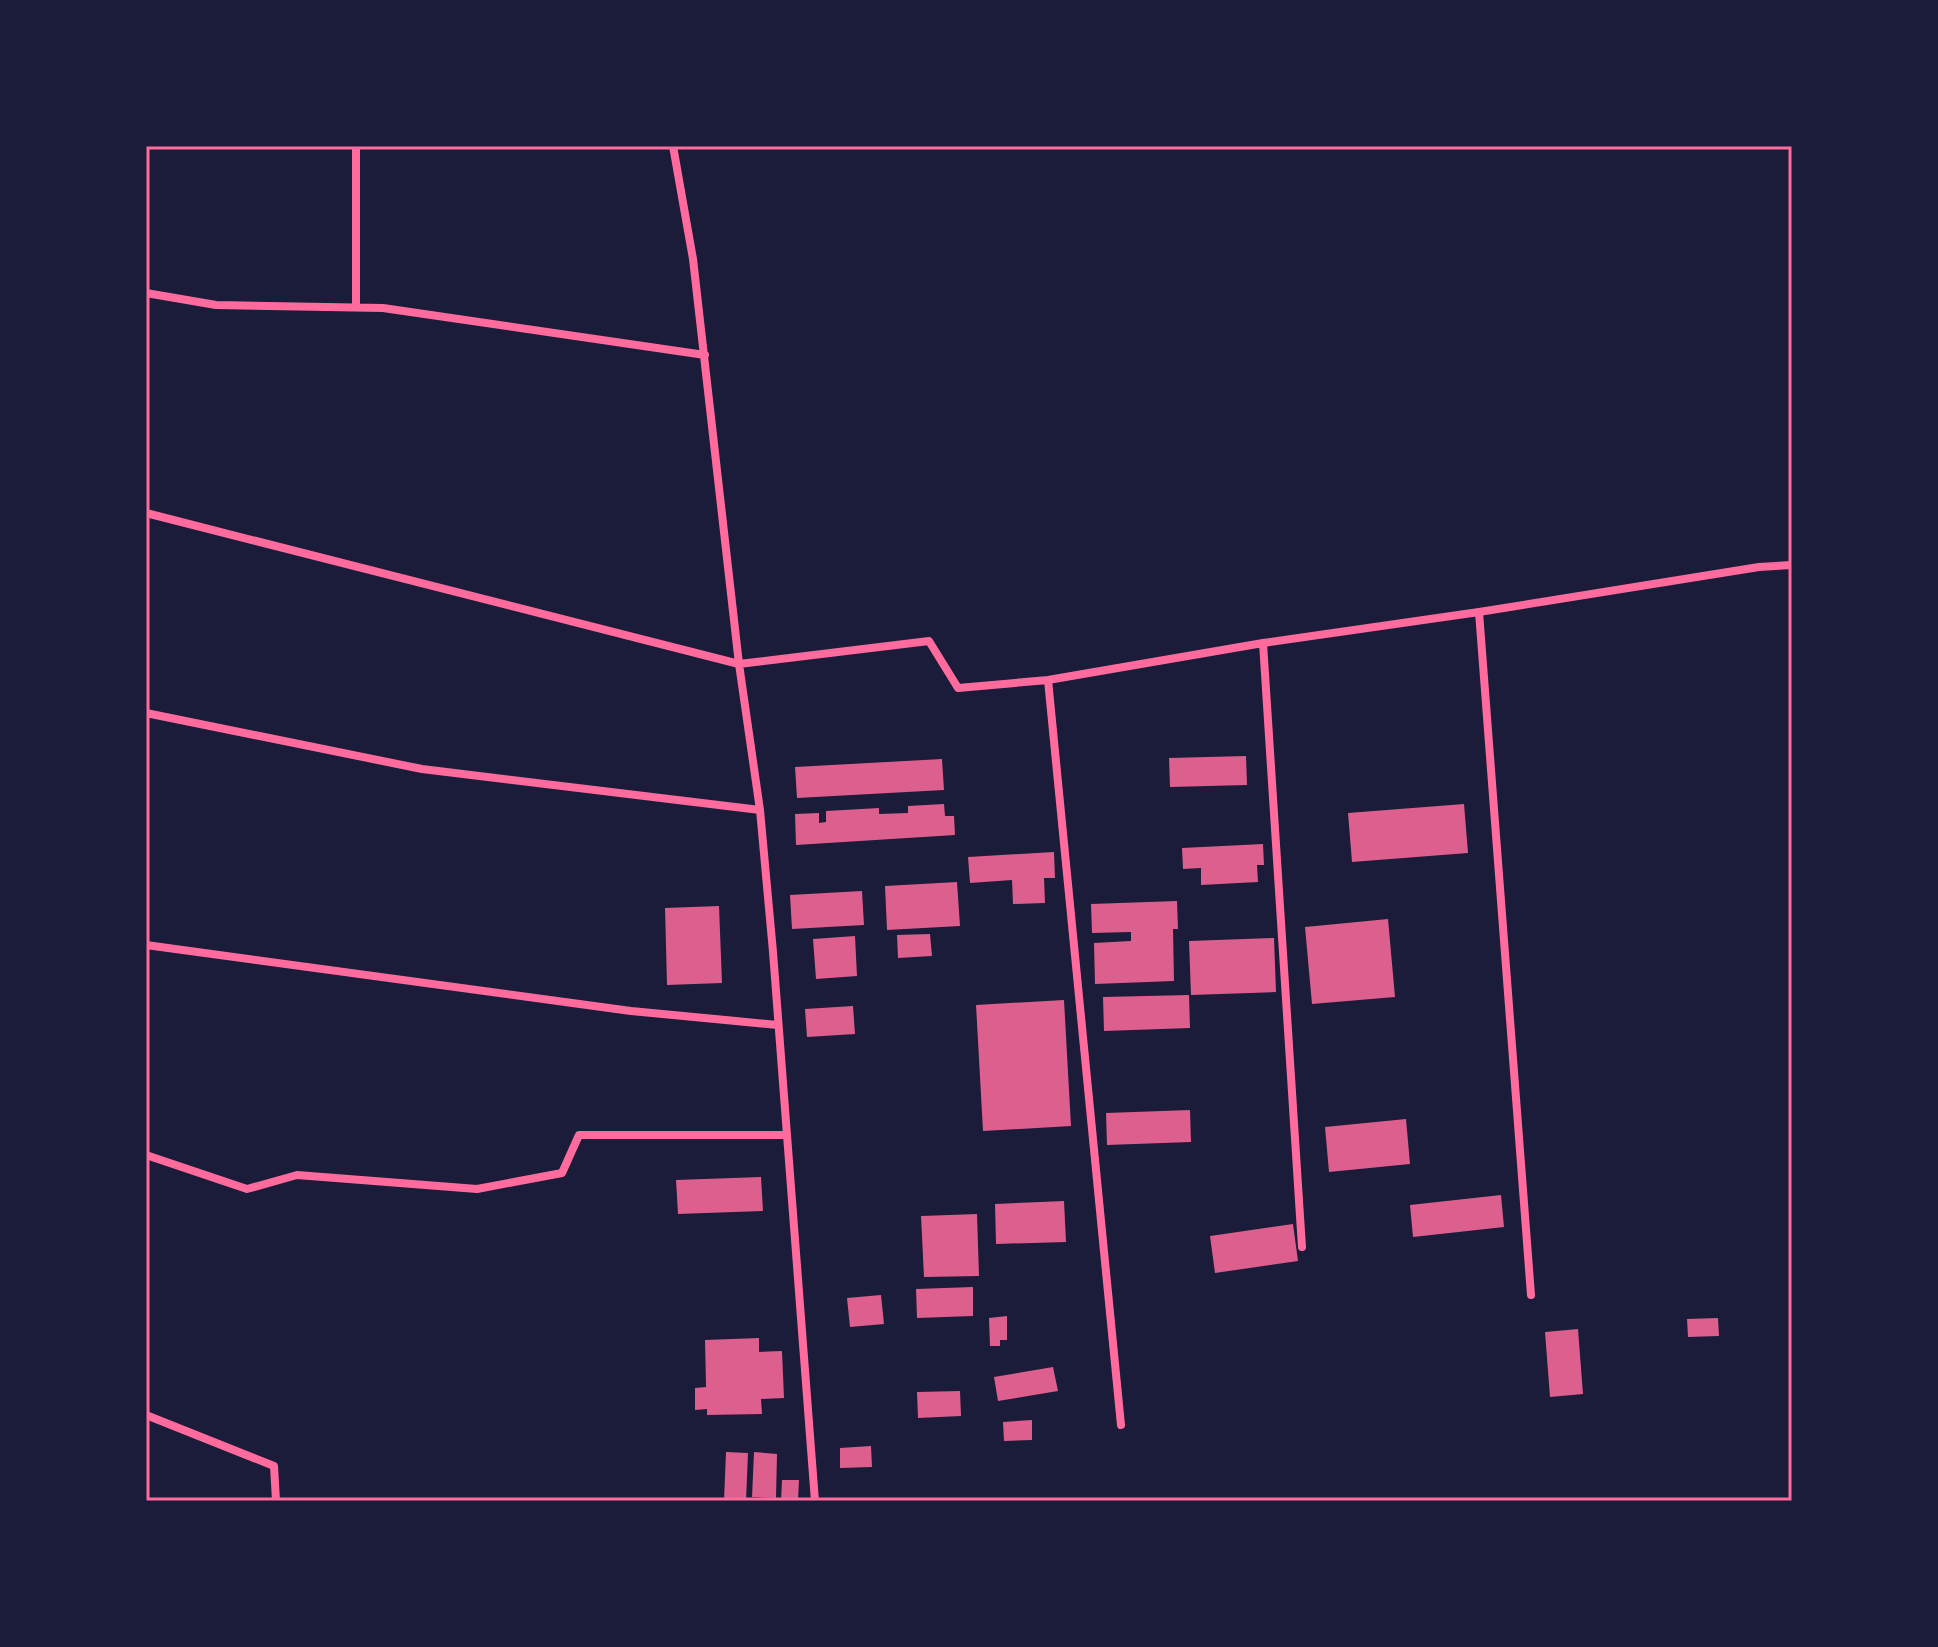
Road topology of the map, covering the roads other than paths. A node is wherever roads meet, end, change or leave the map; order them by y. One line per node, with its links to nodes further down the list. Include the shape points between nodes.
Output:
1 (356, 146): 4 (street)
2 (673, 146): 5 (street)
3 (146, 293): 4 (street, via 216,305)
4 (356, 307): 5 (street)
5 (705, 355): 10 (street)
6 (146, 513): 10 (street)
7 (1792, 565): 8 (street)
8 (1479, 612): 9 (street); 19 (street)
9 (1263, 643): 11 (street); 18 (street)
10 (739, 664): 11 (street, via 929,641 958,688); 13 (street)
11 (1048, 680): 21 (street)
12 (146, 713): 13 (street, via 422,769)
13 (760, 810): 15 (street)
14 (146, 945): 15 (street, via 631,1011)
15 (778, 1025): 16 (street)
16 (787, 1135): 17 (street, via 579,1135 562,1173 477,1189 297,1175 247,1189); 23 (street)
17 (146, 1155)
18 (1302, 1247)
19 (1531, 1295)
20 (146, 1415): 22 (street, via 274,1466)
21 (1121, 1425)
22 (276, 1501)
23 (815, 1501)

